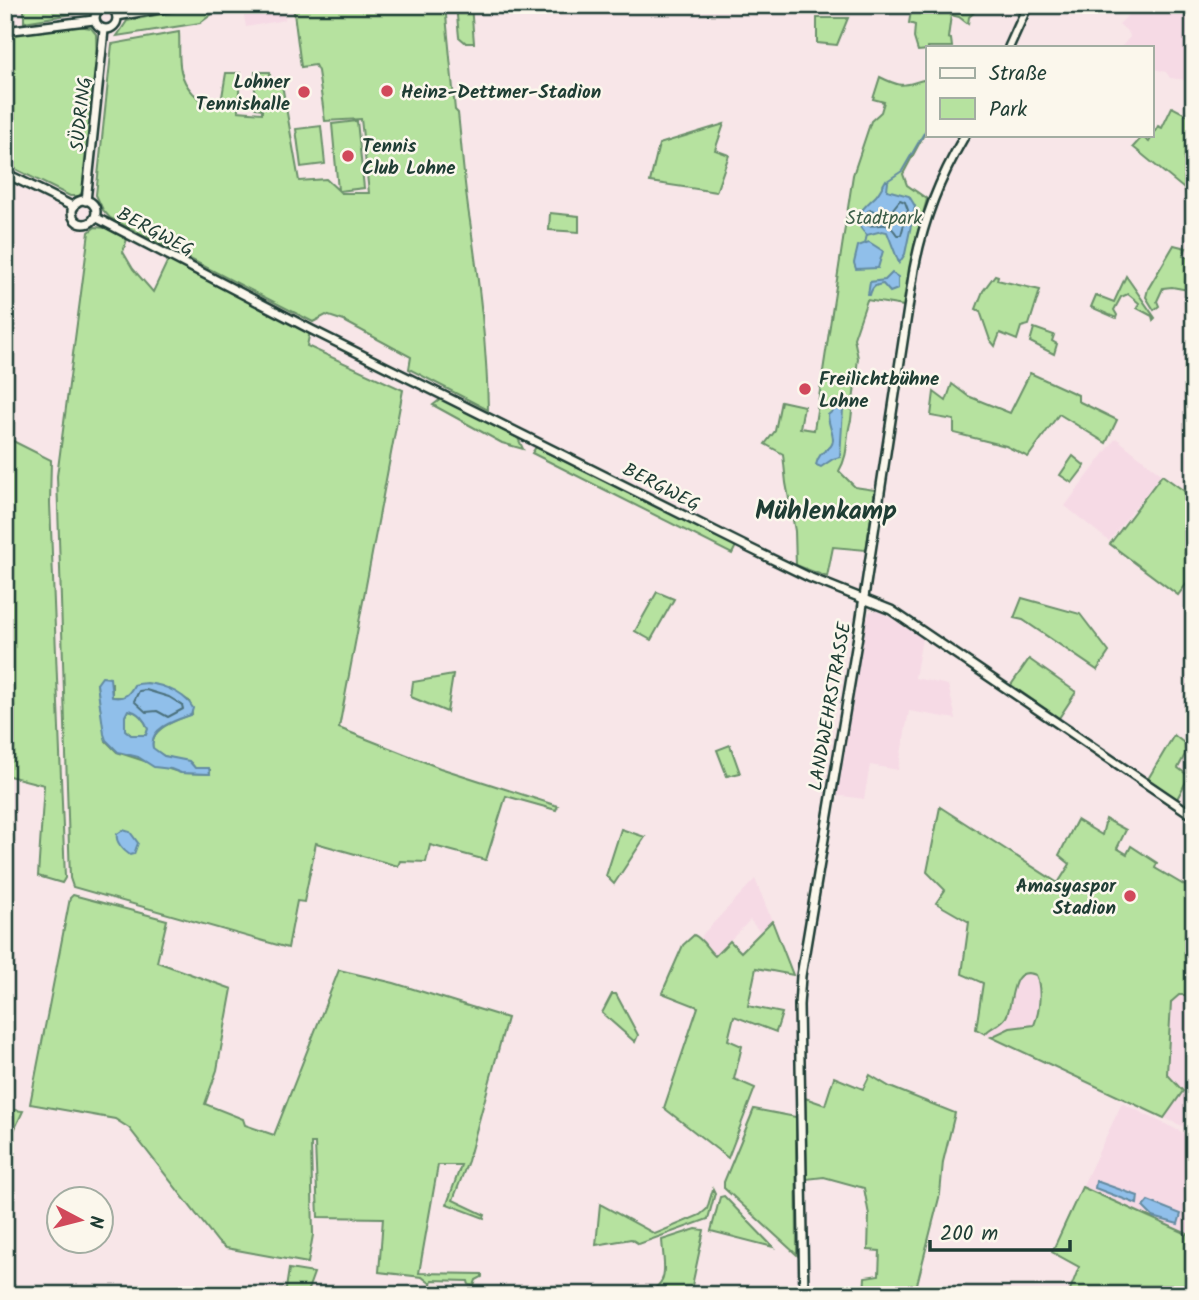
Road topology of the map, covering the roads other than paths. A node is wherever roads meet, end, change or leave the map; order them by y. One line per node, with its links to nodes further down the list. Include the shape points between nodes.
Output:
1 (182, 5): 4 (main road)
2 (1028, 5): 8 (main road)
3 (106, 6): 4 (main road); 5 (main road, via 96,12)
4 (117, 16): 6 (main road, via 114,27)
5 (94, 20): 6 (main road); 7 (main road)
6 (104, 30): 11 (main road, SÜDRING)
7 (5, 32)
8 (1009, 46)
9 (964, 136): 14 (main road, LANDWEHRSTRASSE, via 937,188 919,243)
10 (5, 173): 12 (main road, BERGWEG)
11 (86, 201): 12 (main road); 13 (main road, BERGWEG, via 94,206)
12 (74, 207): 13 (main road, BERGWEG, via 79,222 89,223)
13 (95, 217): 14 (main road, BERGWEG, via 753,550)
14 (863, 599): 15 (main road, BERGWEG, via 891,610); 16 (main road, LANDWEHRSTRASSE, via 800,988)
15 (1194, 816)
16 (804, 1295)

